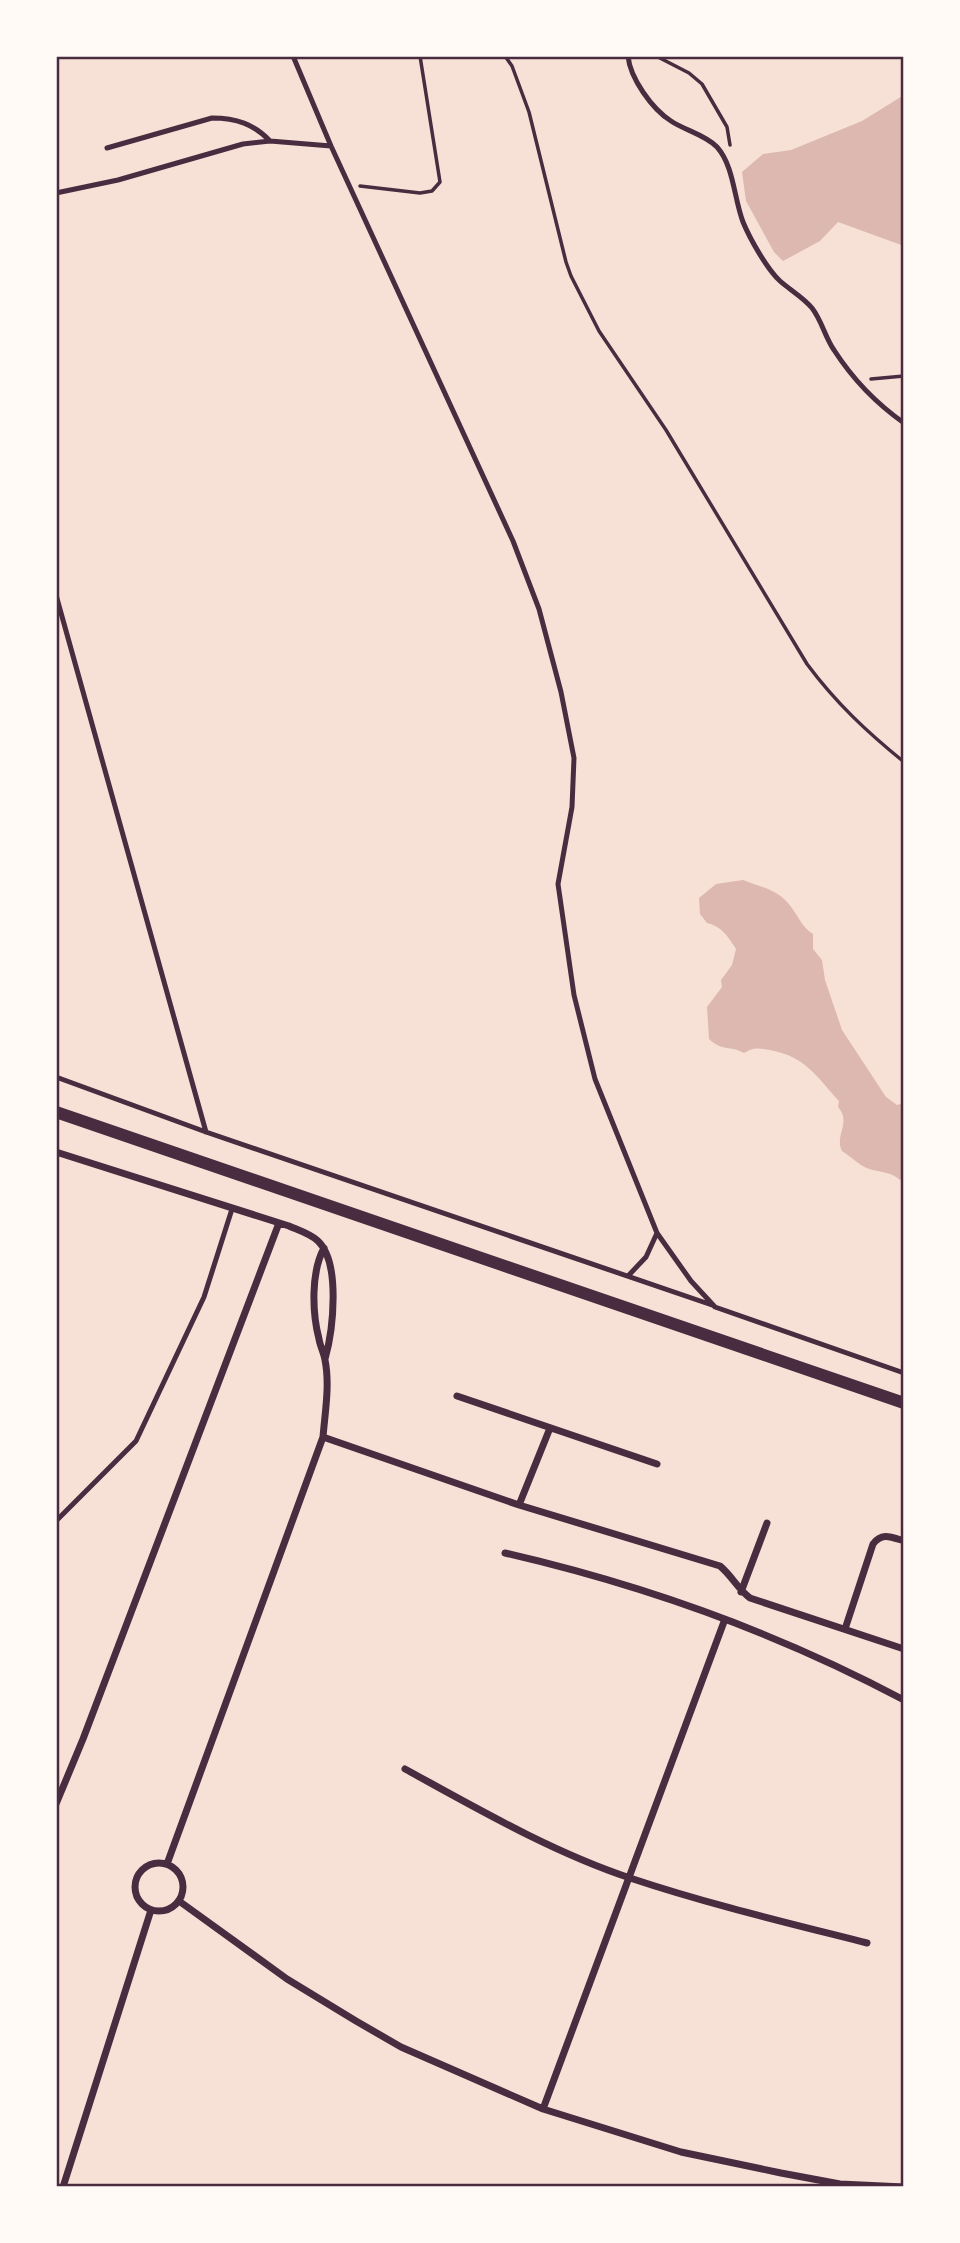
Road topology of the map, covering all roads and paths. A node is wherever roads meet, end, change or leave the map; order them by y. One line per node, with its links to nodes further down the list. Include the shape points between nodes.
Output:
1 (293, 56): 7 (lane)
2 (420, 56): 10 (path, via 440,182 432,191 420,193)
3 (505, 56): 16 (path, via 529,112 566,262 599,331 666,430 807,664 833,698)
4 (628, 56): 9 (lane, via 635,78 656,109 716,146)
5 (656, 56): 9 (path, via 702,84 727,127)
6 (270, 141): 7 (lane); 8 (lane, via 242,122 212,118); 11 (lane)
7 (331, 146): 10 (lane)
8 (107, 148)
9 (728, 168): 13 (lane, via 743,223 766,262 777,279 812,309 833,349)
10 (349, 185): 23 (lane, via 540,609 574,758 572,807 558,884 574,995 595,1079)
11 (56, 193)
12 (904, 376): 13 (path)
13 (859, 381): 14 (lane)
14 (904, 423)
15 (56, 595): 19 (lane)
16 (904, 762)
17 (56, 1077): 19 (lane)
18 (56, 1112): 30 (street)
19 (206, 1132): 25 (lane)
20 (56, 1152): 21 (street)
21 (232, 1209): 22 (street); 35 (lane, via 204,1297 136,1441)
22 (279, 1223): 24 (street, via 317,1239); 45 (street)
23 (657, 1233): 25 (lane, via 646,1257); 26 (lane)
24 (324, 1248): 27 (street, via 332,1278 332,1336); 27 (street, via 313,1276 318,1337)
25 (628, 1276): 26 (lane)
26 (715, 1307): 28 (lane)
27 (325, 1360): 32 (street)
28 (904, 1373)
29 (457, 1396): 31 (street)
30 (904, 1403)
31 (550, 1428): 33 (street); 34 (street)
32 (323, 1437): 34 (street); 46 (street)
33 (657, 1464)
34 (519, 1504): 39 (street, via 720,1566)
35 (56, 1521)
36 (767, 1523): 39 (street)
37 (904, 1541): 41 (street, via 887,1535 873,1544)
38 (505, 1553): 40 (street, via 661,1595)
39 (741, 1592): 41 (street)
40 (725, 1619): 43 (street); 47 (street)
41 (845, 1629): 42 (street)
42 (904, 1649)
43 (904, 1700)
44 (405, 1769): 47 (street, via 554,1847)
45 (56, 1804)
46 (167, 1864): 48 (street, via 182,1877); 49 (street, via 148,1865 137,1877 138,1900)
47 (629, 1878): 50 (street); 51 (street)
48 (179, 1901): 49 (street, via 167,1910); 51 (street, via 287,1979 401,2047)
49 (151, 1910): 52 (street)
50 (867, 1943)
51 (543, 2109): 53 (street, via 681,2152 840,2183)
52 (63, 2187)
53 (904, 2187)

